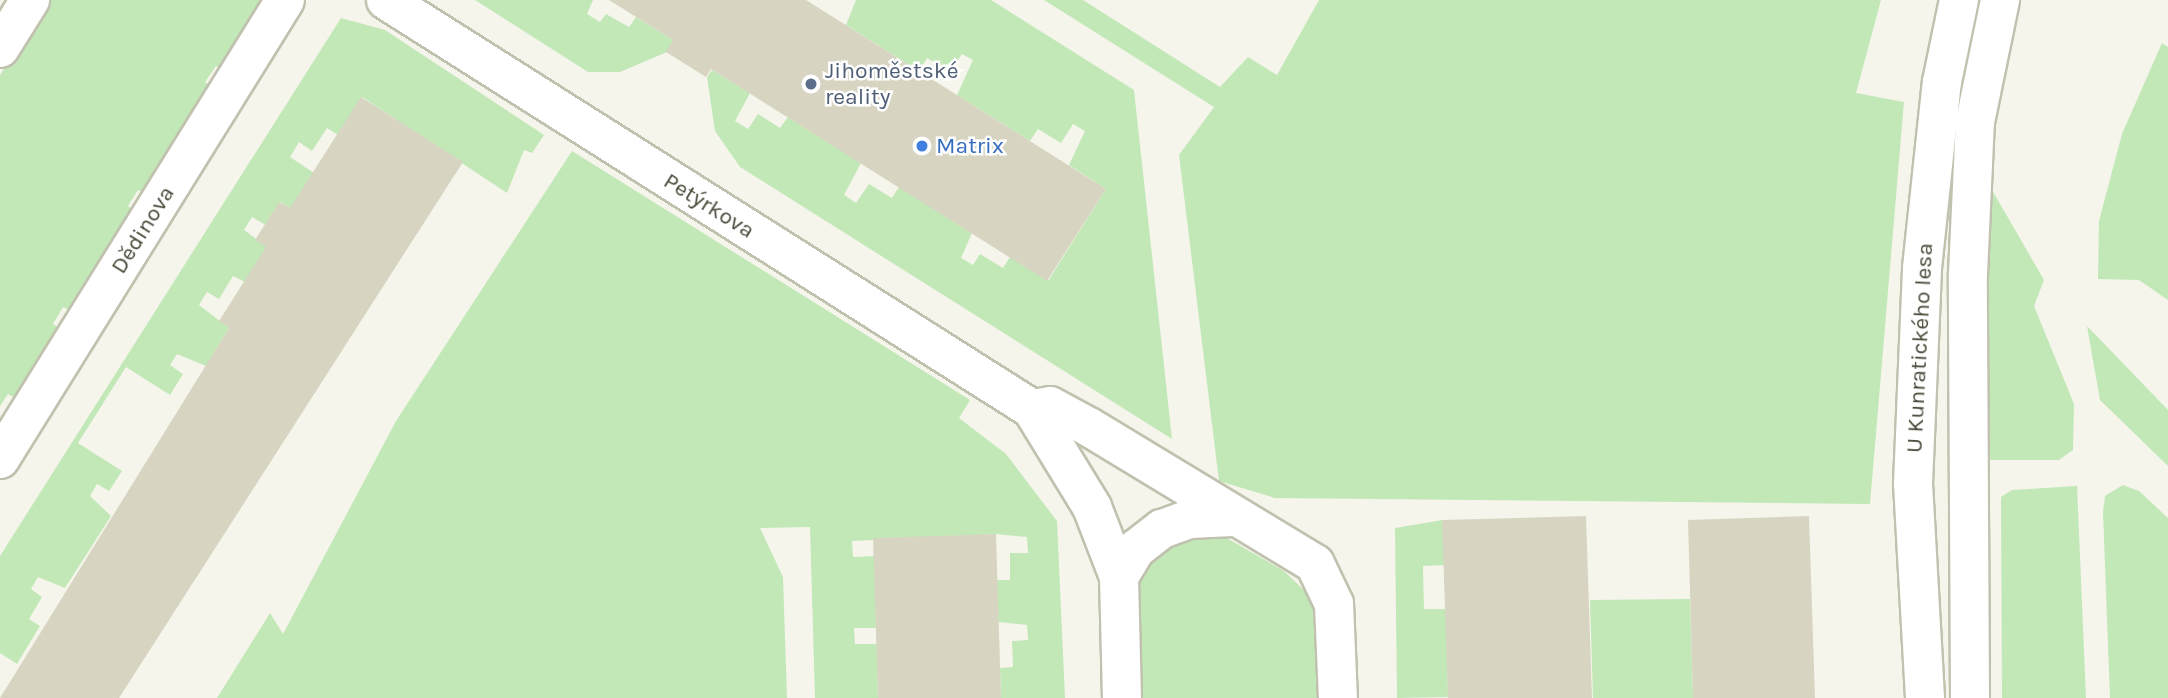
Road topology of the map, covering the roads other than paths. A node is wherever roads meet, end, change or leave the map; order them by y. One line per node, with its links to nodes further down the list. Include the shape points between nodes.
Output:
1 (30, 0): 6 (street)
2 (285, 0): 8 (street, Dědinova)
3 (386, 0): 7 (street, Petýrkova)
4 (1959, 0): 13 (street, U Kunratického lesa, via 1941,82 1922,268 1913,484)
5 (2000, 0): 14 (street, U Kunratického lesa, via 1975,122 1968,274)
6 (0, 48)
7 (1032, 409): 9 (street, Petýrkova, via 1050,406 1070,416); 10 (street, Petýrkova, via 1092,507)
8 (0, 459)
9 (1233, 517): 10 (street, via 1189,519 1162,529 1136,549); 12 (street, Petýrkova, via 1315,564 1329,584)
10 (1119, 577): 11 (street, Petýrkova)
11 (1122, 698)
12 (1338, 698)
13 (1925, 698)
14 (1969, 698)

